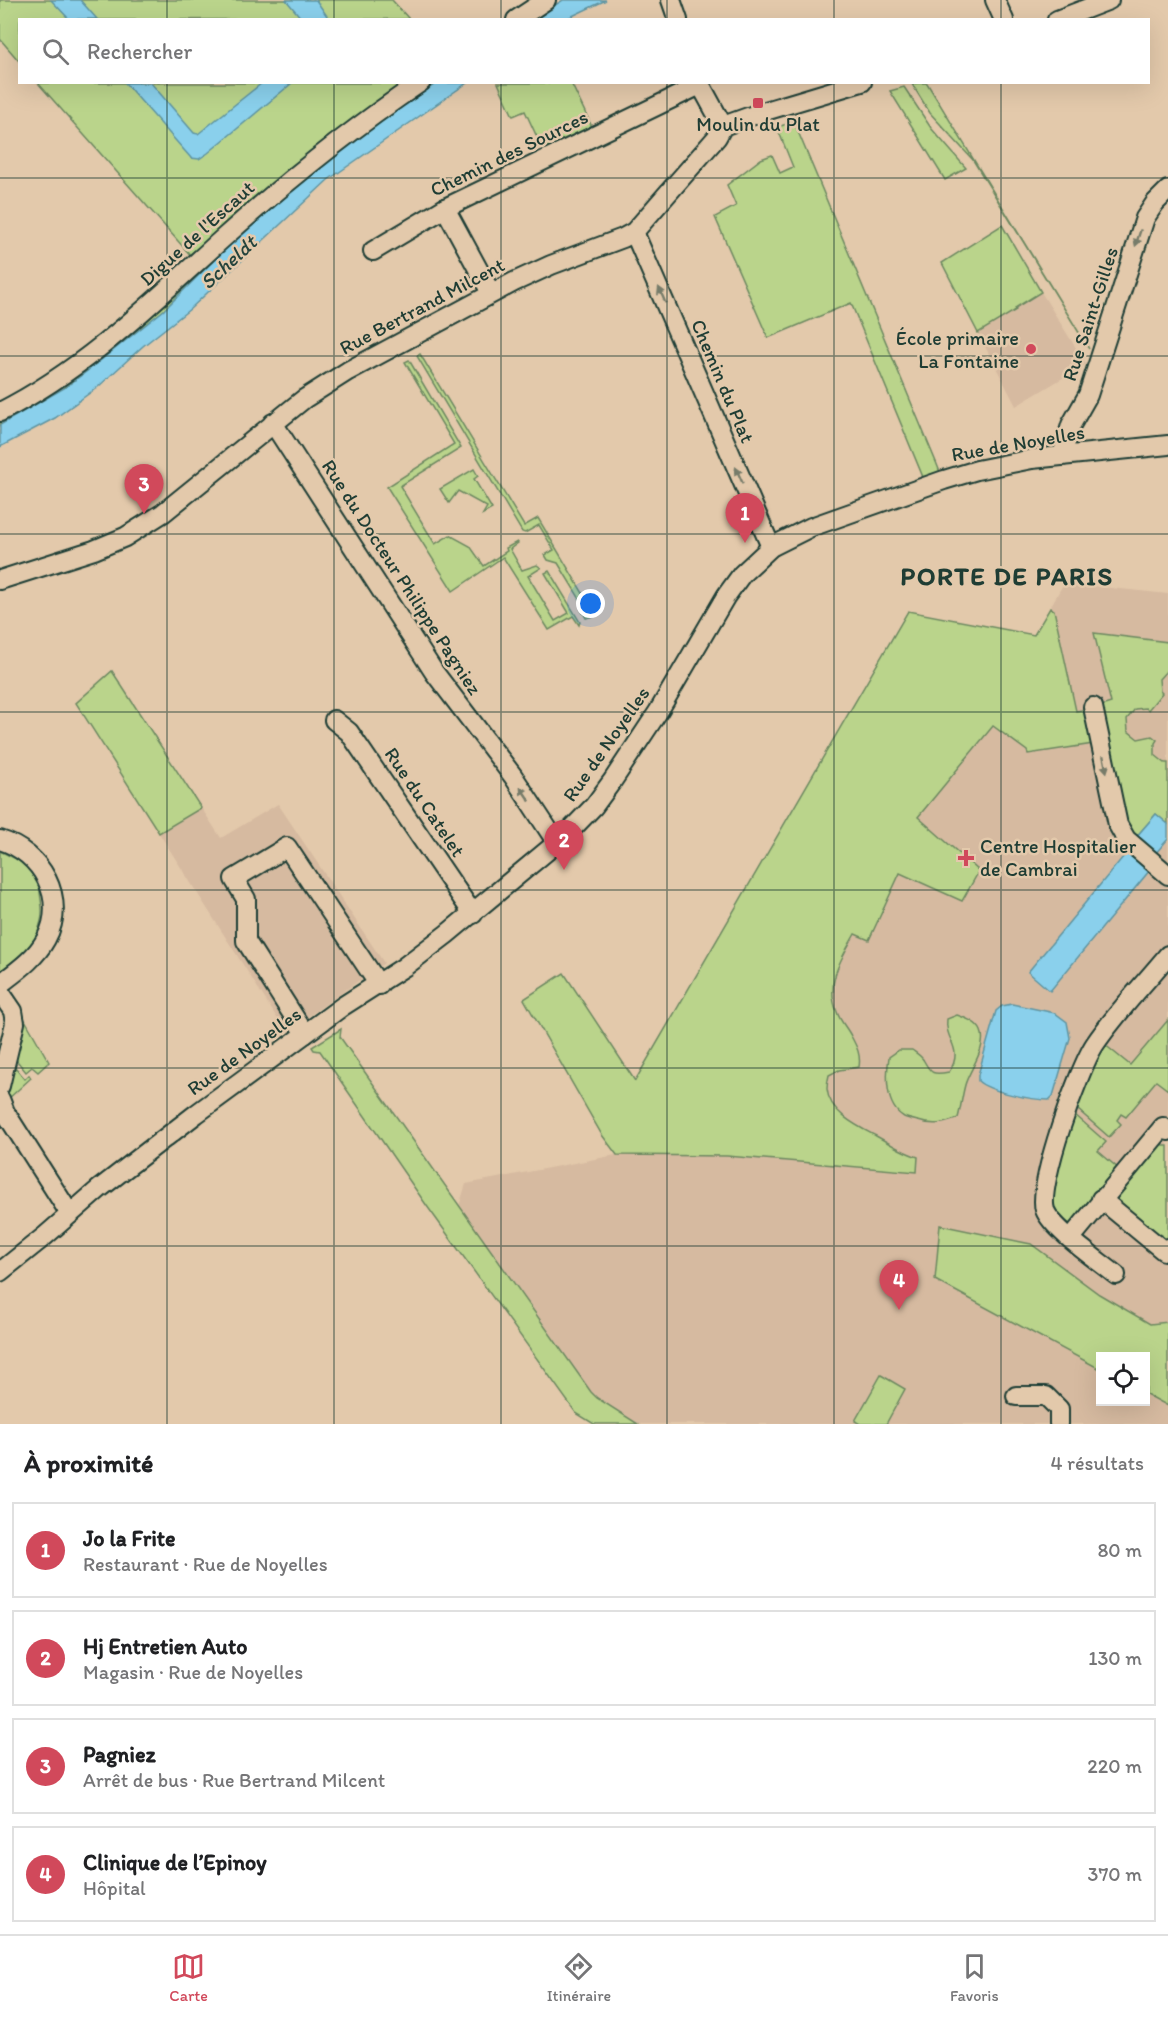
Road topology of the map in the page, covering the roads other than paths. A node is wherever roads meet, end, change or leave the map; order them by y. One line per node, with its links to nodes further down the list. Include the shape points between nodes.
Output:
1 (546, 0): 5 (street)
2 (671, 0): 6 (street)
3 (995, 0): 7 (street)
4 (1109, 0): 8 (street)
5 (519, 18)
6 (677, 18)
7 (1003, 18)
8 (1062, 18)
9 (418, 84): 18 (street, Digue de l'Escaut, via 311,163 85,359)
10 (700, 84): 12 (street); 14 (street, Chemin des Sources)
11 (855, 84): 12 (street)
12 (723, 126): 15 (street, Rue Bertrand Milcent)
13 (1168, 190): 21 (street, Rue Saint-Gilles, one-way to 21, via 1145,218 1088,395 1071,425)
14 (445, 208): 16 (street, Chemin des Sources); 17 (street)
15 (634, 232): 17 (street, Rue Bertrand Milcent); 22 (street, Chemin du Plat, one-way to 15)
16 (373, 251)
17 (491, 293): 19 (street, Rue Bertrand Milcent, via 348,371)
18 (0, 412)
19 (273, 423): 23 (street, Rue Bertrand Milcent, via 176,503 134,532 94,550); 27 (street, Rue du Docteur Philippe Pagniez, one-way to 19, via 434,672)
20 (1168, 445): 21 (street, Rue de Noyelles)
21 (1062, 456): 22 (street, Rue de Noyelles, via 963,473 811,527)
22 (771, 548): 27 (street, Rue de Noyelles, via 742,574 726,596 658,712 601,797)
23 (0, 580)
24 (1093, 707): 28 (street, one-way to 28, via 1118,825 1126,839)
25 (334, 720): 29 (street, Rue du Catelet, via 349,732)
26 (0, 840): 31 (street, via 25,852 38,864 50,887 53,909 50,929 39,950)
27 (557, 843): 29 (street, Rue de Noyelles)
28 (1168, 875)
29 (473, 914): 32 (street, Rue de Noyelles)
30 (1168, 955): 40 (street, via 1091,1051 1058,1139 1044,1205 1050,1219)
31 (0, 984)
32 (379, 985): 34 (street, Rue de Noyelles); 34 (street, via 287,847 234,879 246,899 246,941)
33 (0, 993): 35 (street, via 13,1011 15,1023)
34 (305, 1034): 39 (street, Rue de Noyelles)
35 (0, 1086)
36 (0, 1099): 39 (street)
37 (1168, 1131): 38 (street, via 1163,1127)
38 (1101, 1199): 40 (street); 41 (street, via 1164,1251)
39 (70, 1214): 42 (street, Rue de Noyelles)
40 (1071, 1238): 43 (street)
41 (1168, 1248)
42 (0, 1272)
43 (1116, 1275)
44 (1016, 1396): 45 (street, via 1046,1396 1059,1409)
45 (1059, 1424)

